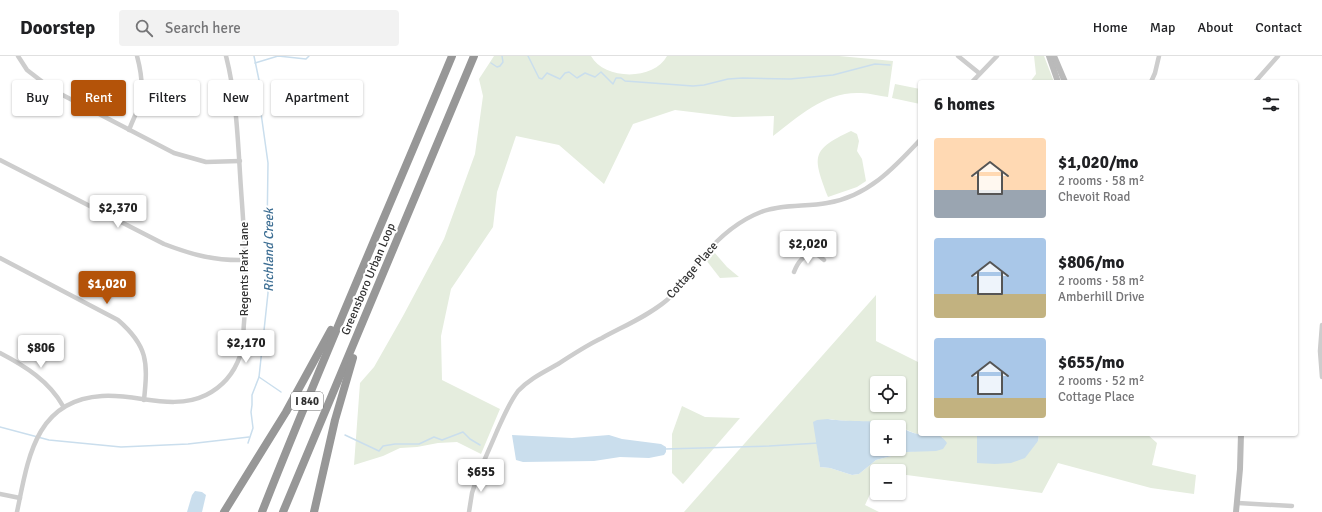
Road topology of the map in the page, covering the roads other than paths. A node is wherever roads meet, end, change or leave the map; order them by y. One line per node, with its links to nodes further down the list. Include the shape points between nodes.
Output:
1 (18, 56): 18 (street, via 26,70 53,90)
2 (136, 56): 18 (street, via 140,68 141,93)
3 (226, 56): 21 (street, Regents Park Lane, via 232,78)
4 (452, 56): 26 (highway, Greensboro Urban Loop / I 840)
5 (474, 56): 27 (highway, Greensboro Urban Loop / I 840)
6 (958, 56): 12 (street)
7 (997, 56): 12 (street)
8 (1049, 56): 14 (street)
9 (1054, 56): 15 (street)
10 (1159, 56): 16 (street)
11 (1278, 56): 17 (street)
12 (979, 73): 13 (street)
13 (974, 80)
14 (1057, 80)
15 (1064, 80)
16 (1152, 80)
17 (1257, 80)
18 (129, 130): 21 (street, via 188,158 206,162)
19 (918, 142): 44 (street, Cottage Place, via 881,179 849,197 828,203 778,208 761,212 741,222 712,246 668,299 649,313 600,338 528,381 507,410 478,476)
20 (0, 160): 23 (street, via 164,244 213,259)
21 (240, 161): 23 (street, Regents Park Lane)
22 (0, 258): 32 (street, via 118,320 129,329 146,361)
23 (246, 260): 32 (street, Regents Park Lane, via 246,305 241,355 233,372 220,386 196,400)
24 (824, 260): 25 (street, via 816,254 809,256 800,260)
25 (794, 272)
26 (353, 289): 40 (highway, via 286,412); 41 (highway, Greensboro Urban Loop / I 840)
27 (365, 317): 42 (highway, Greensboro Urban Loop / I 840); 43 (highway, via 335,420)
28 (1322, 325): 30 (street)
29 (0, 353): 33 (street, via 36,375)
30 (1321, 364): 31 (street)
31 (1322, 377)
32 (144, 400): 33 (street, Regents Park Lane, via 103,395)
33 (64, 406): 36 (street, Regents Park Lane, via 45,425 34,444)
34 (1241, 436): 37 (street)
35 (0, 494): 36 (street)
36 (20, 498): 39 (street, Regents Park Lane)
37 (1238, 503): 38 (street); 45 (street)
38 (1292, 506)
39 (17, 512)
40 (224, 512)
41 (262, 512)
42 (283, 512)
43 (314, 512)
44 (469, 512)
45 (1236, 512)

